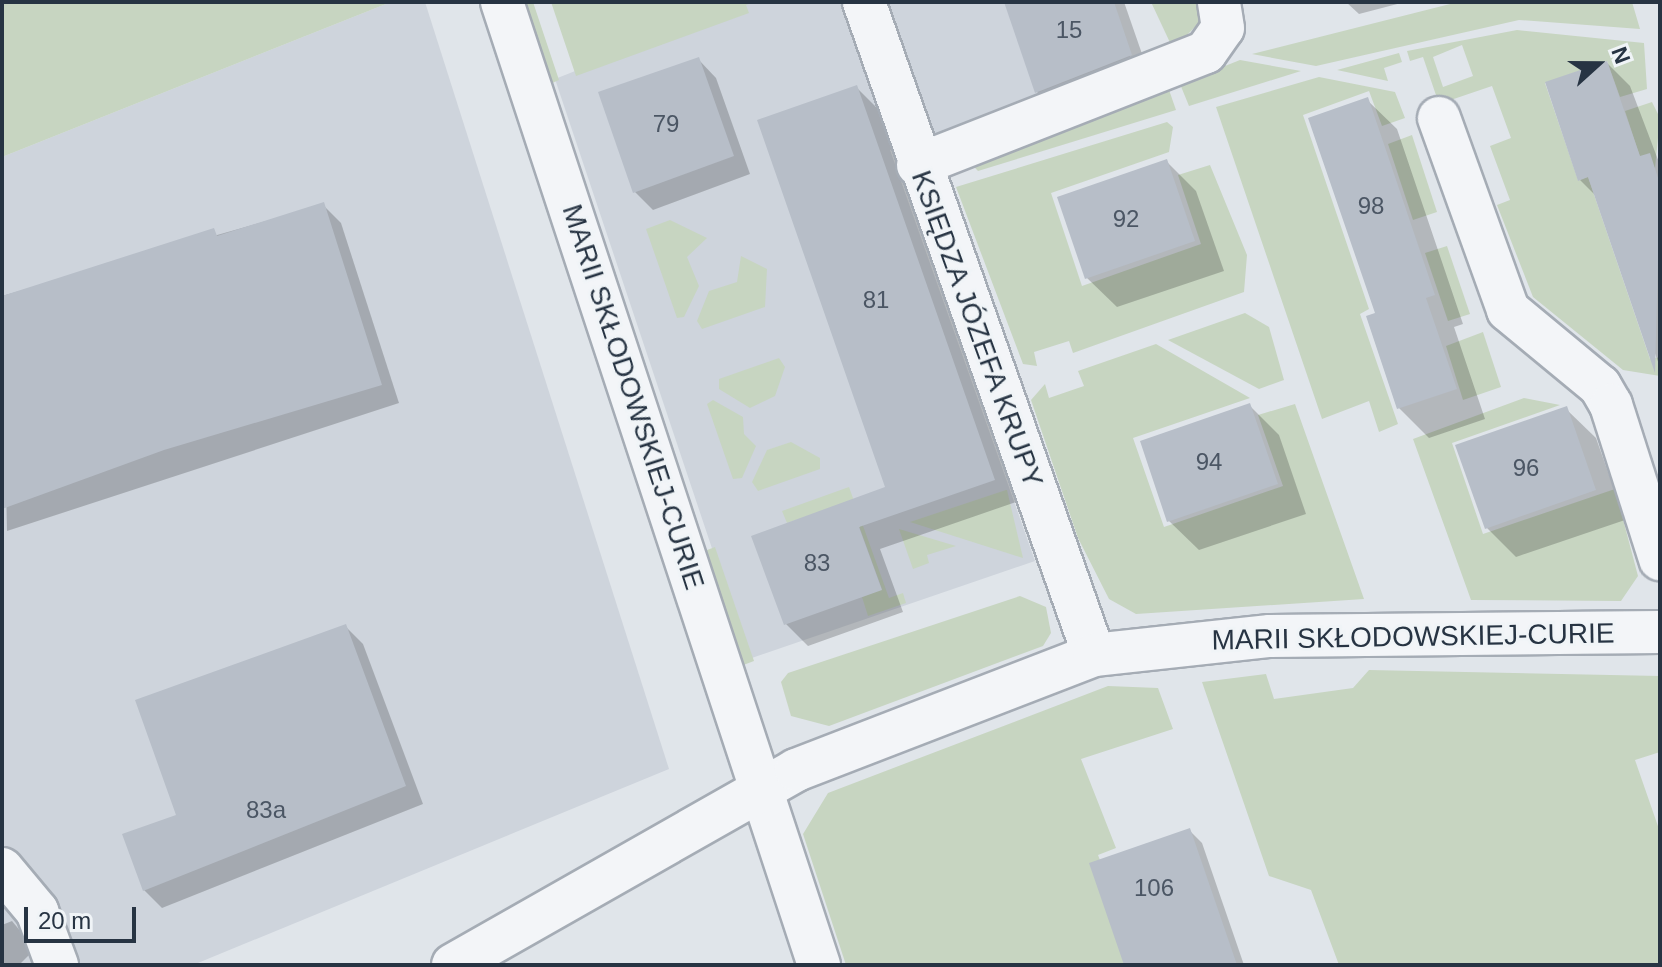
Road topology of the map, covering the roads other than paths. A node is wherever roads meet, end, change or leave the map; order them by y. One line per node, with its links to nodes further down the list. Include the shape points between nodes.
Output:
1 (502, 2): 9 (street, MARII SKŁODOWSKIEJ-CURIE)
2 (864, 2): 5 (street, KSIĘDZA JÓZEFA KRUPY)
3 (1219, 2): 5 (street, via 1223,28 1206,52)
4 (1439, 118): 6 (street, via 1508,310 1608,401)
5 (918, 165): 8 (street, KSIĘDZA JÓZEFA KRUPY)
6 (1660, 559)
7 (1660, 632): 8 (street, MARII SKŁODOWSKIEJ-CURIE, via 1257,636)
8 (1094, 655): 9 (street, MARII SKŁODOWSKIEJ-CURIE, via 796,770)
9 (763, 791): 12 (street); 13 (street, MARII SKŁODOWSKIEJ-CURIE)
10 (2, 869): 11 (street, via 37,911)
11 (57, 965)
12 (453, 965)
13 (819, 965)

